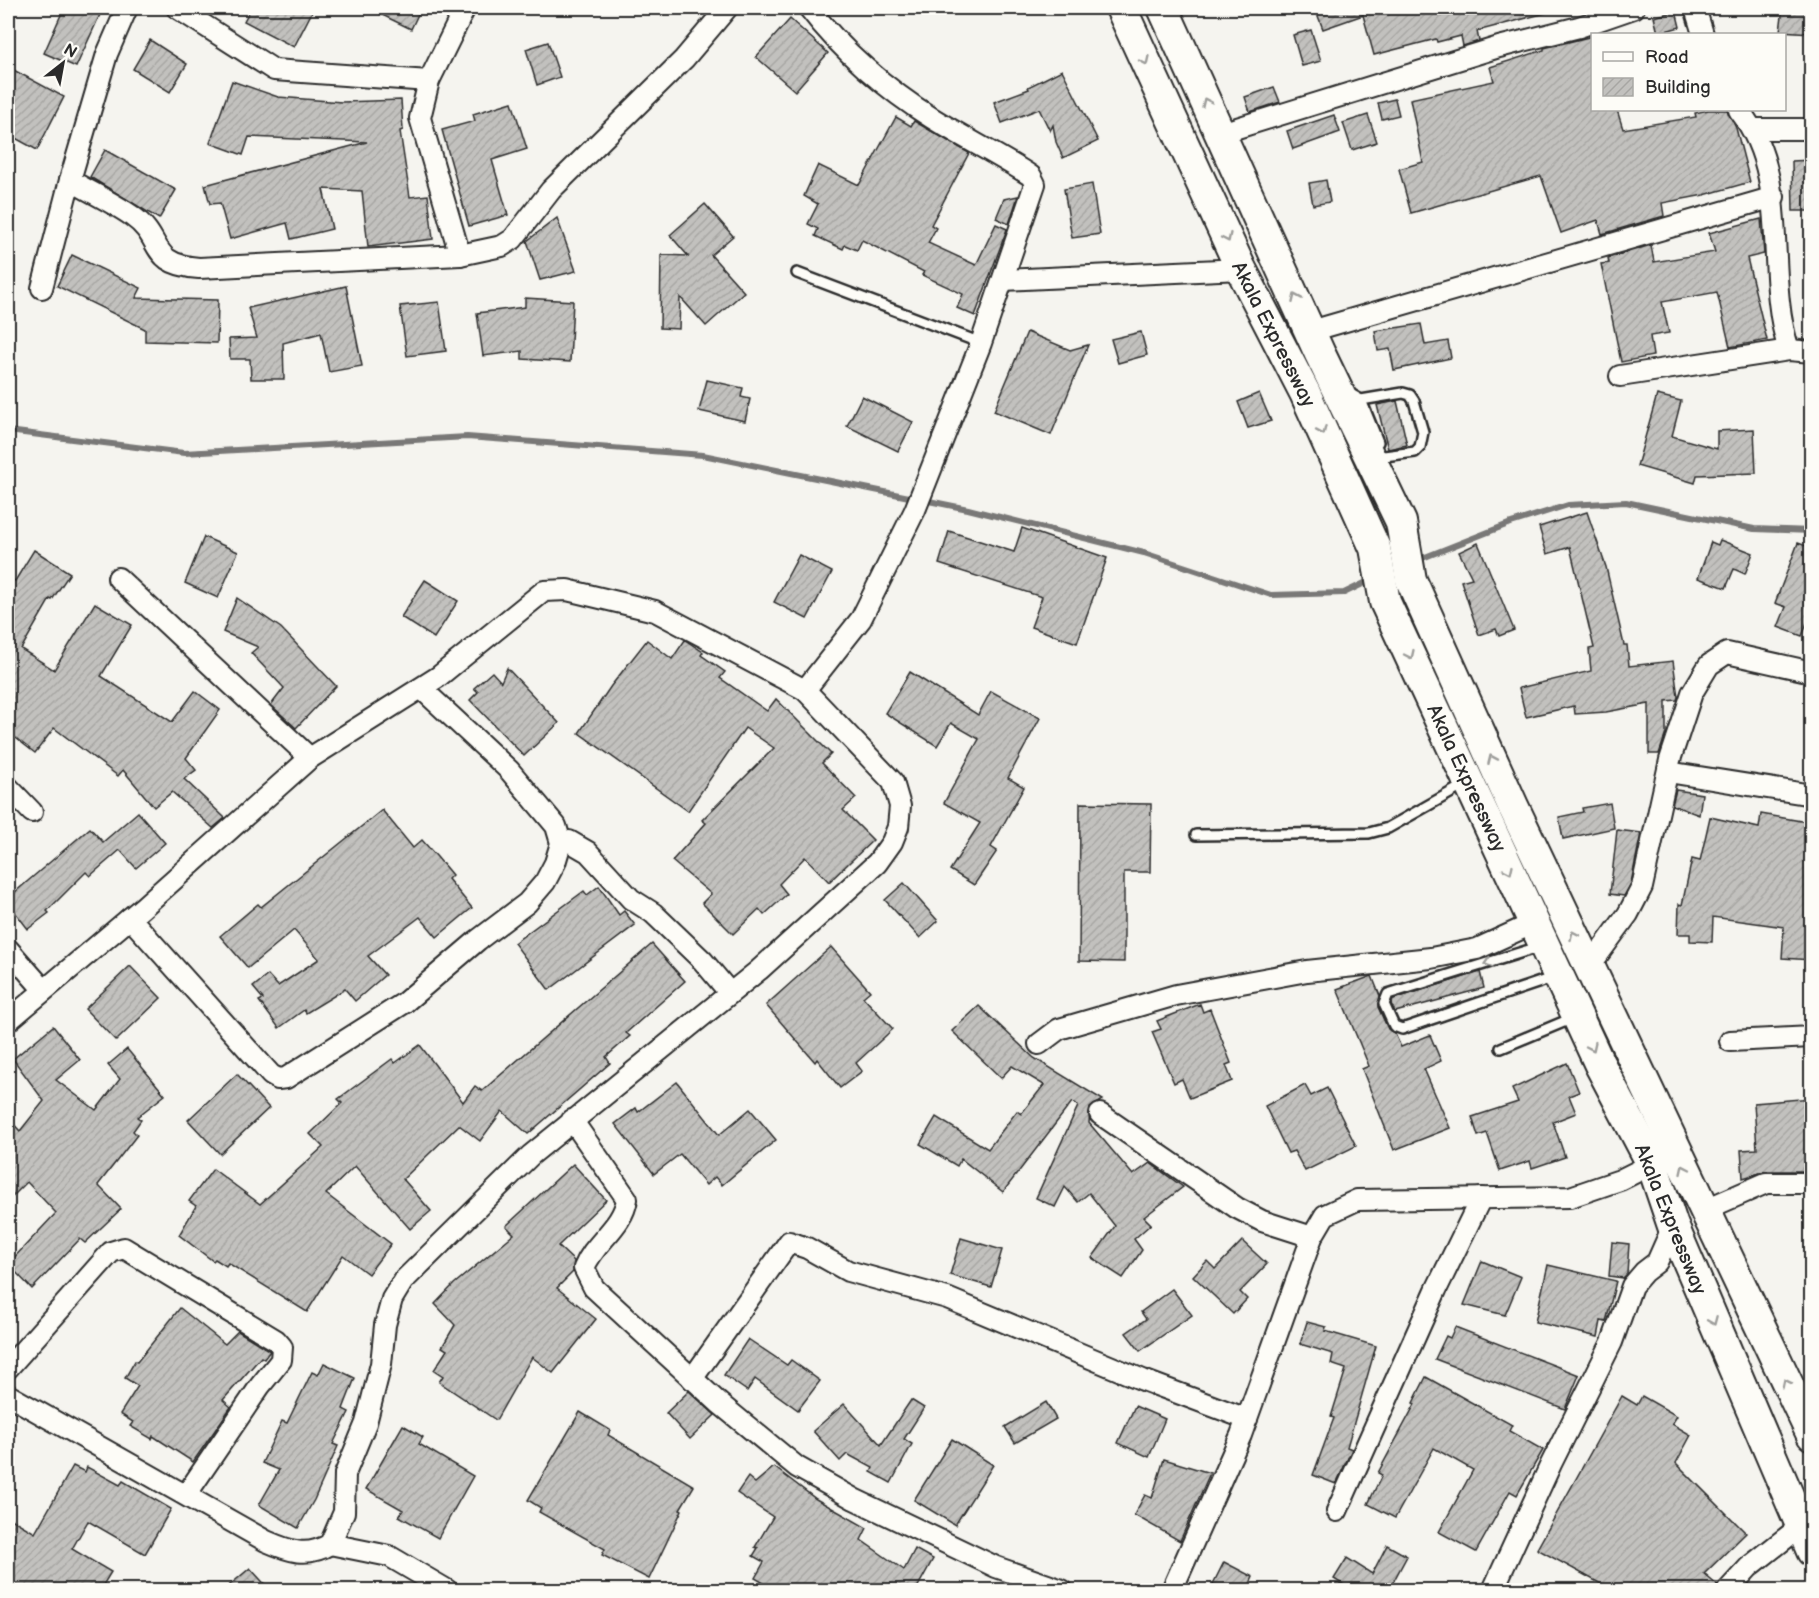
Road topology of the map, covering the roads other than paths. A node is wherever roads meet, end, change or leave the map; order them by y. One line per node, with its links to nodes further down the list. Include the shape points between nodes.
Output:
1 (127, 8): 16 (street, via 108,54)
2 (177, 8): 11 (street, via 274,70)
3 (465, 8): 11 (street)
4 (727, 8): 18 (street, via 684,59 551,190 513,239 502,246)
5 (809, 8): 21 (street, via 866,67 930,117 1031,176 1035,184 1033,193)
6 (1121, 8): 19 (main road, Akala Expressway, one-way to 19)
7 (1163, 8): 15 (main road, Akala Expressway, one-way to 7)
8 (1634, 8): 15 (street)
9 (1695, 8): 10 (street)
10 (1703, 33)
11 (429, 81): 18 (street, via 420,118)
12 (1740, 111): 13 (street)
13 (1754, 129): 14 (street); 17 (street)
14 (1812, 129)
15 (1221, 133): 23 (main road, Akala Expressway, one-way to 15)
16 (70, 180): 18 (street, via 133,216 166,259 177,266); 22 (street)
17 (1774, 197): 23 (street); 25 (street, via 1782,328)
18 (460, 255)
19 (1241, 269): 21 (street); 36 (main road, Akala Expressway, one-way to 36, via 1305,393 1375,548 1385,602)
20 (797, 273): 24 (lane)
21 (1003, 280): 24 (street)
22 (42, 288)
23 (1311, 331): 28 (main road, Akala Expressway)
24 (981, 342): 33 (street, via 932,471 861,619)
25 (1790, 350): 26 (street); 27 (street)
26 (1812, 352)
27 (1620, 376)
28 (1349, 393): 29 (main road, Akala Expressway); 29 (lane, via 1403,393 1414,401 1423,432 1420,447 1415,452)
29 (1375, 452): 45 (main road, Akala Expressway, one-way to 29, via 1411,580 1401,522)
30 (118, 578): 34 (street)
31 (1812, 672): 35 (street, via 1727,653 1709,665 1692,693)
32 (422, 689): 33 (street, via 544,591 567,590 655,611); 34 (street); 41 (street, via 528,790 556,826)
33 (805, 690): 48 (street, via 893,782 900,806 898,827 877,863)
34 (310, 758): 42 (street)
35 (1668, 772): 38 (street); 45 (street, via 1642,887 1628,914)
36 (1469, 783): 40 (lane, via 1388,828 1369,833); 43 (main road, Akala Expressway, one-way to 43)
37 (8, 787): 39 (street)
38 (1812, 795)
39 (32, 812)
40 (1196, 835)
41 (561, 843): 42 (street, via 544,882 527,903 404,1003 286,1078 271,1075); 48 (street, via 569,841 588,852 632,899 703,961)
42 (130, 918): 47 (street)
43 (1539, 934): 46 (main road, Akala Expressway); 46 (lane, one-way to 46, via 1388,994 1384,1004 1394,1026 1402,1029); 53 (street, via 1431,958 1306,971 1176,995 1059,1029)
44 (8, 949): 47 (street)
45 (1589, 967): 60 (main road, Akala Expressway, one-way to 45)
46 (1558, 976): 49 (main road, Akala Expressway)
47 (43, 989): 50 (street)
48 (729, 992): 56 (street)
49 (1578, 1016): 54 (lane); 57 (main road, Akala Expressway, one-way to 57)
50 (8, 1021)
51 (1812, 1037): 52 (street)
52 (1730, 1041)
53 (1039, 1044)
54 (1501, 1048)
55 (1100, 1114): 62 (street, via 1237,1208 1262,1221)
56 (572, 1120): 64 (street, via 627,1199 620,1219 588,1258 584,1268 587,1279); 71 (street, via 476,1208 403,1281 392,1299 366,1423 345,1474 344,1512)
57 (1652, 1164): 59 (street, via 1570,1197); 61 (main road, Akala Expressway)
58 (1812, 1183): 60 (street, via 1766,1183)
59 (1481, 1198): 62 (street, via 1357,1200 1325,1215); 69 (street)
60 (1704, 1210): 67 (main road, Akala Expressway, one-way to 60)
61 (1673, 1226): 70 (main road, Akala Expressway, one-way to 70); 75 (street, via 1657,1262 1632,1286 1612,1342)
62 (1312, 1237): 66 (street)
63 (8, 1368): 68 (street, via 111,1252 124,1248 276,1340 282,1347 281,1360)
64 (692, 1379): 66 (street, via 789,1242 848,1270 947,1298); 73 (street, via 797,1467 996,1567)
65 (8, 1395): 68 (street)
66 (1247, 1419): 74 (street)
67 (1812, 1435)
68 (186, 1495): 71 (street, via 291,1552 306,1554)
69 (1337, 1511)
70 (1806, 1538): 76 (street, via 1749,1567)
71 (330, 1544): 72 (street, via 389,1556)
72 (447, 1590)
73 (1062, 1590)
74 (1172, 1590)
75 (1493, 1590)
76 (1728, 1590)

